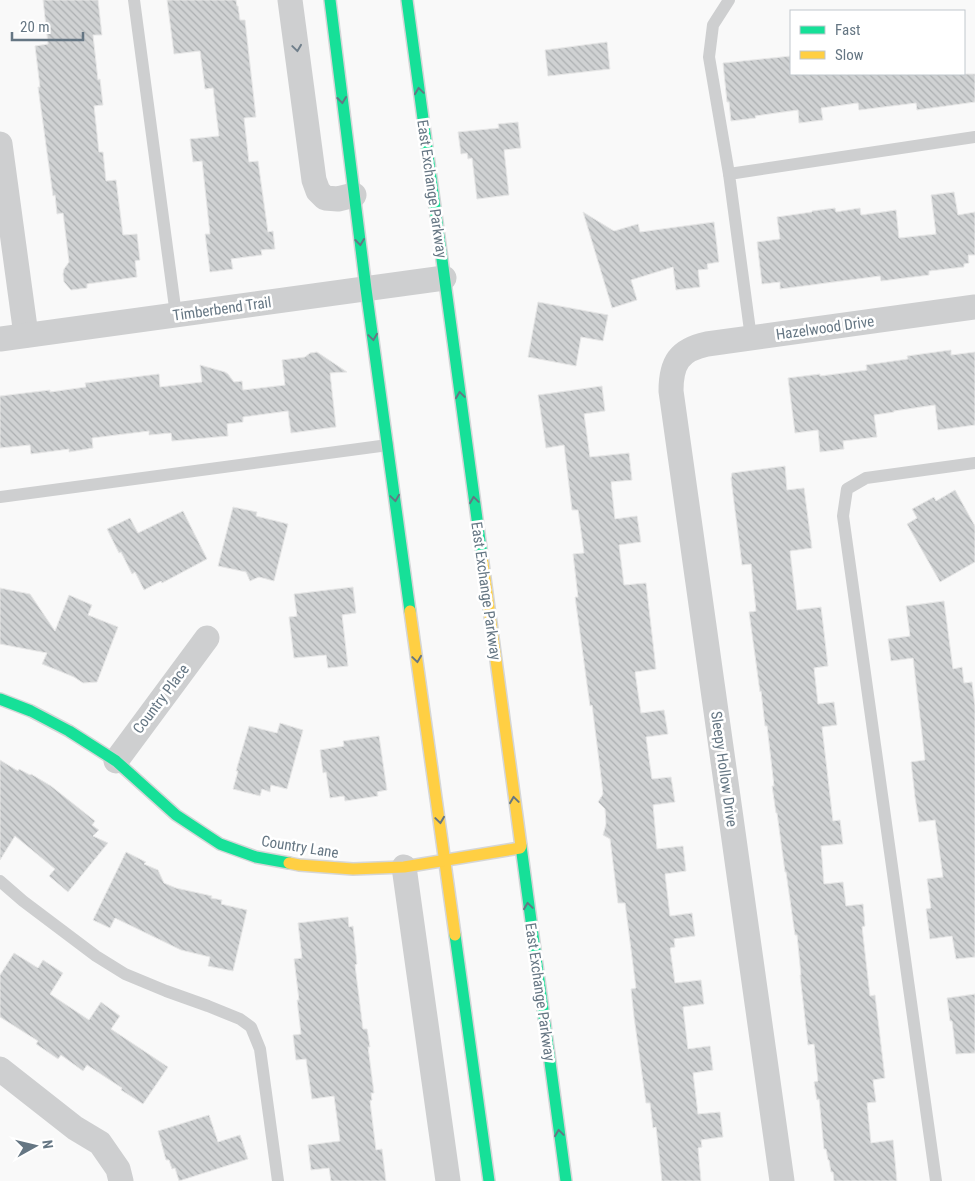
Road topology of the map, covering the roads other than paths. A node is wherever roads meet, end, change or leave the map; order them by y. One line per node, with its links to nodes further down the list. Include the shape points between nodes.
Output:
1 (134, 0): 13 (lane)
2 (290, 0): 9 (street, one-way to 9, via 314,180 325,198)
3 (330, 0): 9 (main road, one-way to 9)
4 (406, 0): 10 (main road, East Exchange Parkway, one-way to 4)
5 (729, 0): 8 (lane, via 713,25 709,57)
6 (975, 137): 8 (lane)
7 (0, 144): 14 (street)
8 (729, 174): 15 (lane)
9 (354, 195): 11 (main road, one-way to 11)
10 (444, 278): 11 (street, Timberbend Trail); 24 (main road, East Exchange Parkway, one-way to 10)
11 (366, 289): 13 (street, Timberbend Trail); 18 (main road, one-way to 18)
12 (975, 307): 15 (street, Hazelwood Drive)
13 (176, 315): 14 (street, Timberbend Trail)
14 (26, 335): 16 (street, Timberbend Trail)
15 (751, 338): 17 (street, Hazelwood Drive, via 694,347)
16 (0, 339)
17 (680, 358): 34 (street, Sleepy Hollow Drive, via 671,378 671,391)
18 (388, 445): 20 (lane); 25 (main road, one-way to 25)
19 (975, 463): 35 (lane, via 866,478 847,489 843,516)
20 (0, 497)
21 (207, 638): 23 (street, Country Place)
22 (0, 699): 23 (main road, Country Lane, via 69,730)
23 (116, 761): 26 (main road, Country Lane, via 176,815 220,844 256,857 299,865 353,869)
24 (520, 848): 25 (main road, Country Lane); 33 (main road, East Exchange Parkway, one-way to 24)
25 (445, 860): 26 (main road, Country Lane); 32 (main road)
26 (404, 867): 31 (street)
27 (0, 881): 30 (lane, via 96,956 125,974 240,1019 251,1027 260,1049)
28 (0, 1069): 29 (street, via 75,1128 100,1143 118,1169)
29 (121, 1181)
30 (278, 1181)
31 (448, 1181)
32 (489, 1181)
33 (566, 1181)
34 (782, 1181)
35 (936, 1181)

